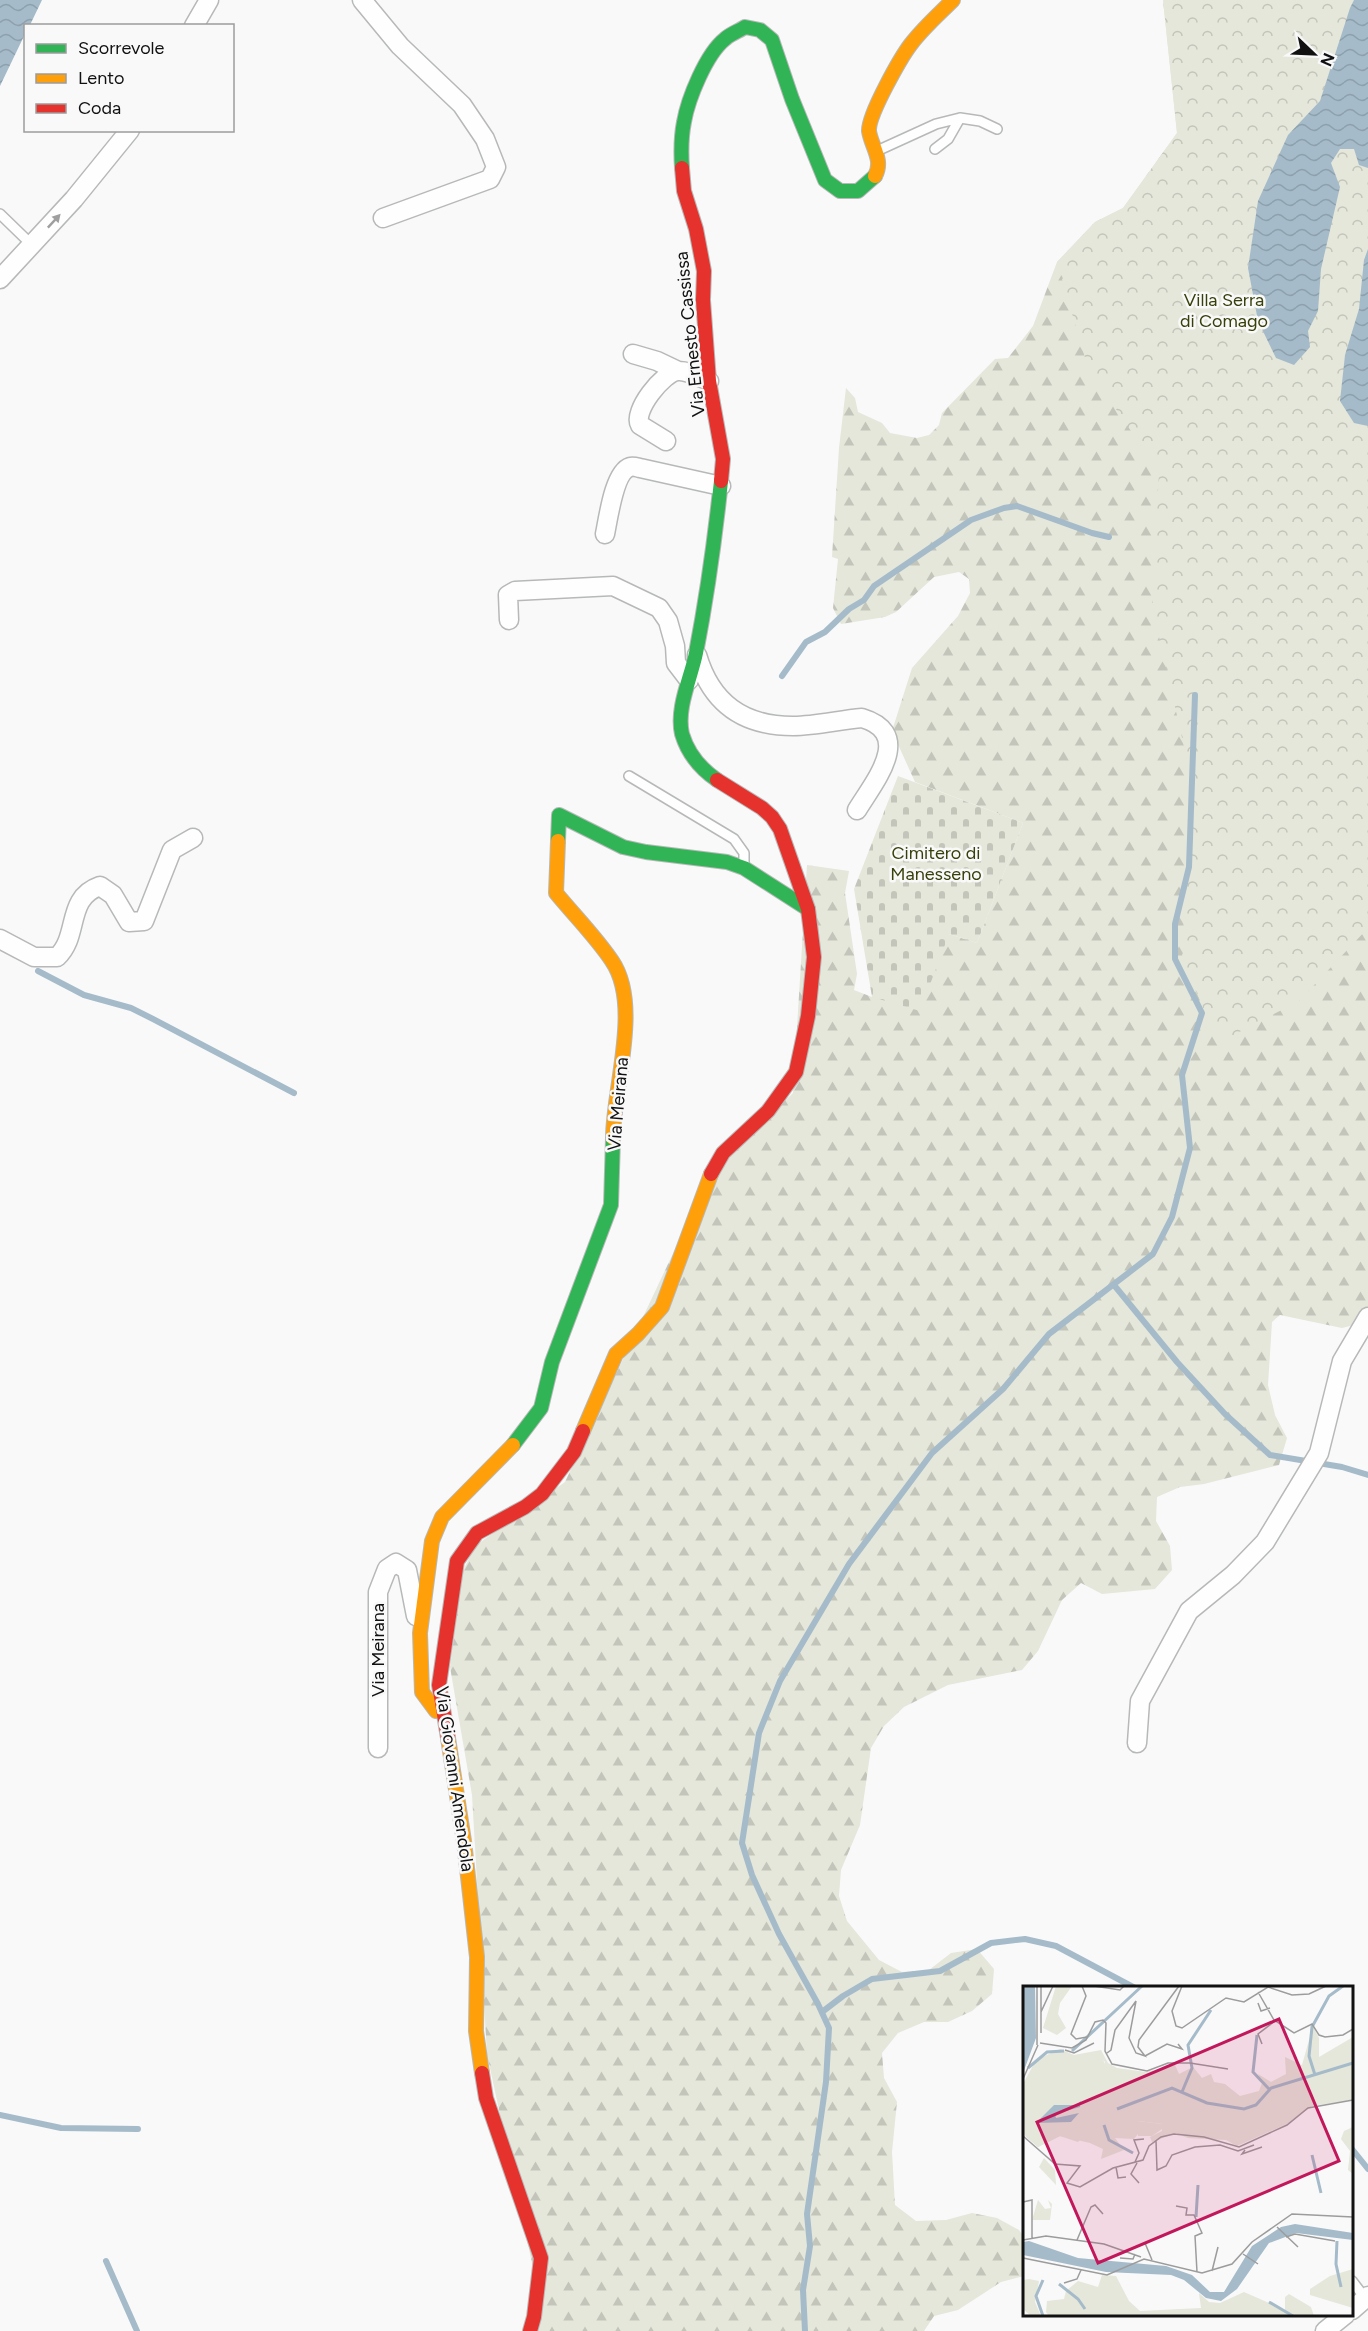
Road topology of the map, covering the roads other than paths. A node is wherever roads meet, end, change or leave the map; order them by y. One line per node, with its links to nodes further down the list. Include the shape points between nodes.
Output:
1 (209, 0): 4 (street)
2 (362, 0): 11 (street, via 400,46 462,105 485,139 496,167 490,179)
3 (953, 0): 9 (street, Via Ernesto Cassissa, via 911,44 880,98 869,130)
4 (195, 24)
5 (960, 118): 6 (lane); 8 (lane, via 948,140); 9 (lane, via 936,124)
6 (997, 129)
7 (128, 132): 12 (street, one-way to 7)
8 (935, 149)
9 (876, 152): 16 (street, Via Ernesto Cassissa, via 877,172 866,187 849,192 832,186 825,180 772,40 760,30 745,27 724,39 709,59 684,121 681,148 684,190 704,271)
10 (0, 214): 12 (lane)
11 (383, 218)
12 (32, 245): 13 (street)
13 (0, 279)
14 (633, 354): 15 (street)
15 (678, 371): 16 (street); 17 (street, via 665,376 638,414 640,425)
16 (710, 381): 18 (street, Via Ernesto Cassissa, via 723,459)
17 (666, 441)
18 (721, 486): 19 (street, via 629,467 616,485); 21 (street, Via Ernesto Cassissa)
19 (605, 534)
20 (509, 620): 22 (street, via 508,595 515,591 613,586 659,608 668,621 676,663)
21 (696, 654): 22 (street, Via Ernesto Cassissa); 24 (street, via 710,688 739,715 760,723 793,726 862,718 880,727 886,736 888,756)
22 (689, 680): 27 (street, Via Ernesto Cassissa, via 682,710 682,733 693,759 715,779 772,817 780,829)
23 (629, 776): 26 (lane, via 734,839 744,853)
24 (857, 810)
25 (193, 838): 28 (street, via 172,850 144,921 129,922 112,895 100,886 88,890 80,899 65,950 57,957 34,957)
26 (744, 868): 27 (street, Via Meirana); 30 (street, Via Meirana, via 727,862 623,847 558,814 556,893 613,962 624,988 624,1044 613,1130 611,1205 552,1362 541,1408 518,1440 442,1517 432,1541)
27 (808, 909): 31 (street, Via Giovanni Amendola, via 814,957 808,1016 796,1072 768,1111 723,1153 710,1177 662,1307 616,1354 574,1452 542,1494 477,1533 457,1561 440,1685)
28 (0, 939)
29 (1368, 1317): 32 (street, via 1342,1361 1319,1453 1265,1542 1189,1611 1140,1701)
30 (420, 1633): 31 (street, Via Meirana, via 422,1692); 33 (street, Via Meirana, via 407,1570 396,1563 387,1569 378,1592)
31 (445, 1724): 37 (street, Via Giovanni Amendola, via 477,1957 476,2031 486,2098 541,2258)
32 (1137, 1743)
33 (378, 1748)
34 (1353, 2283): 35 (lane)
35 (1362, 2301)
36 (1344, 2316): 38 (street)
37 (530, 2331)
38 (1325, 2331)

